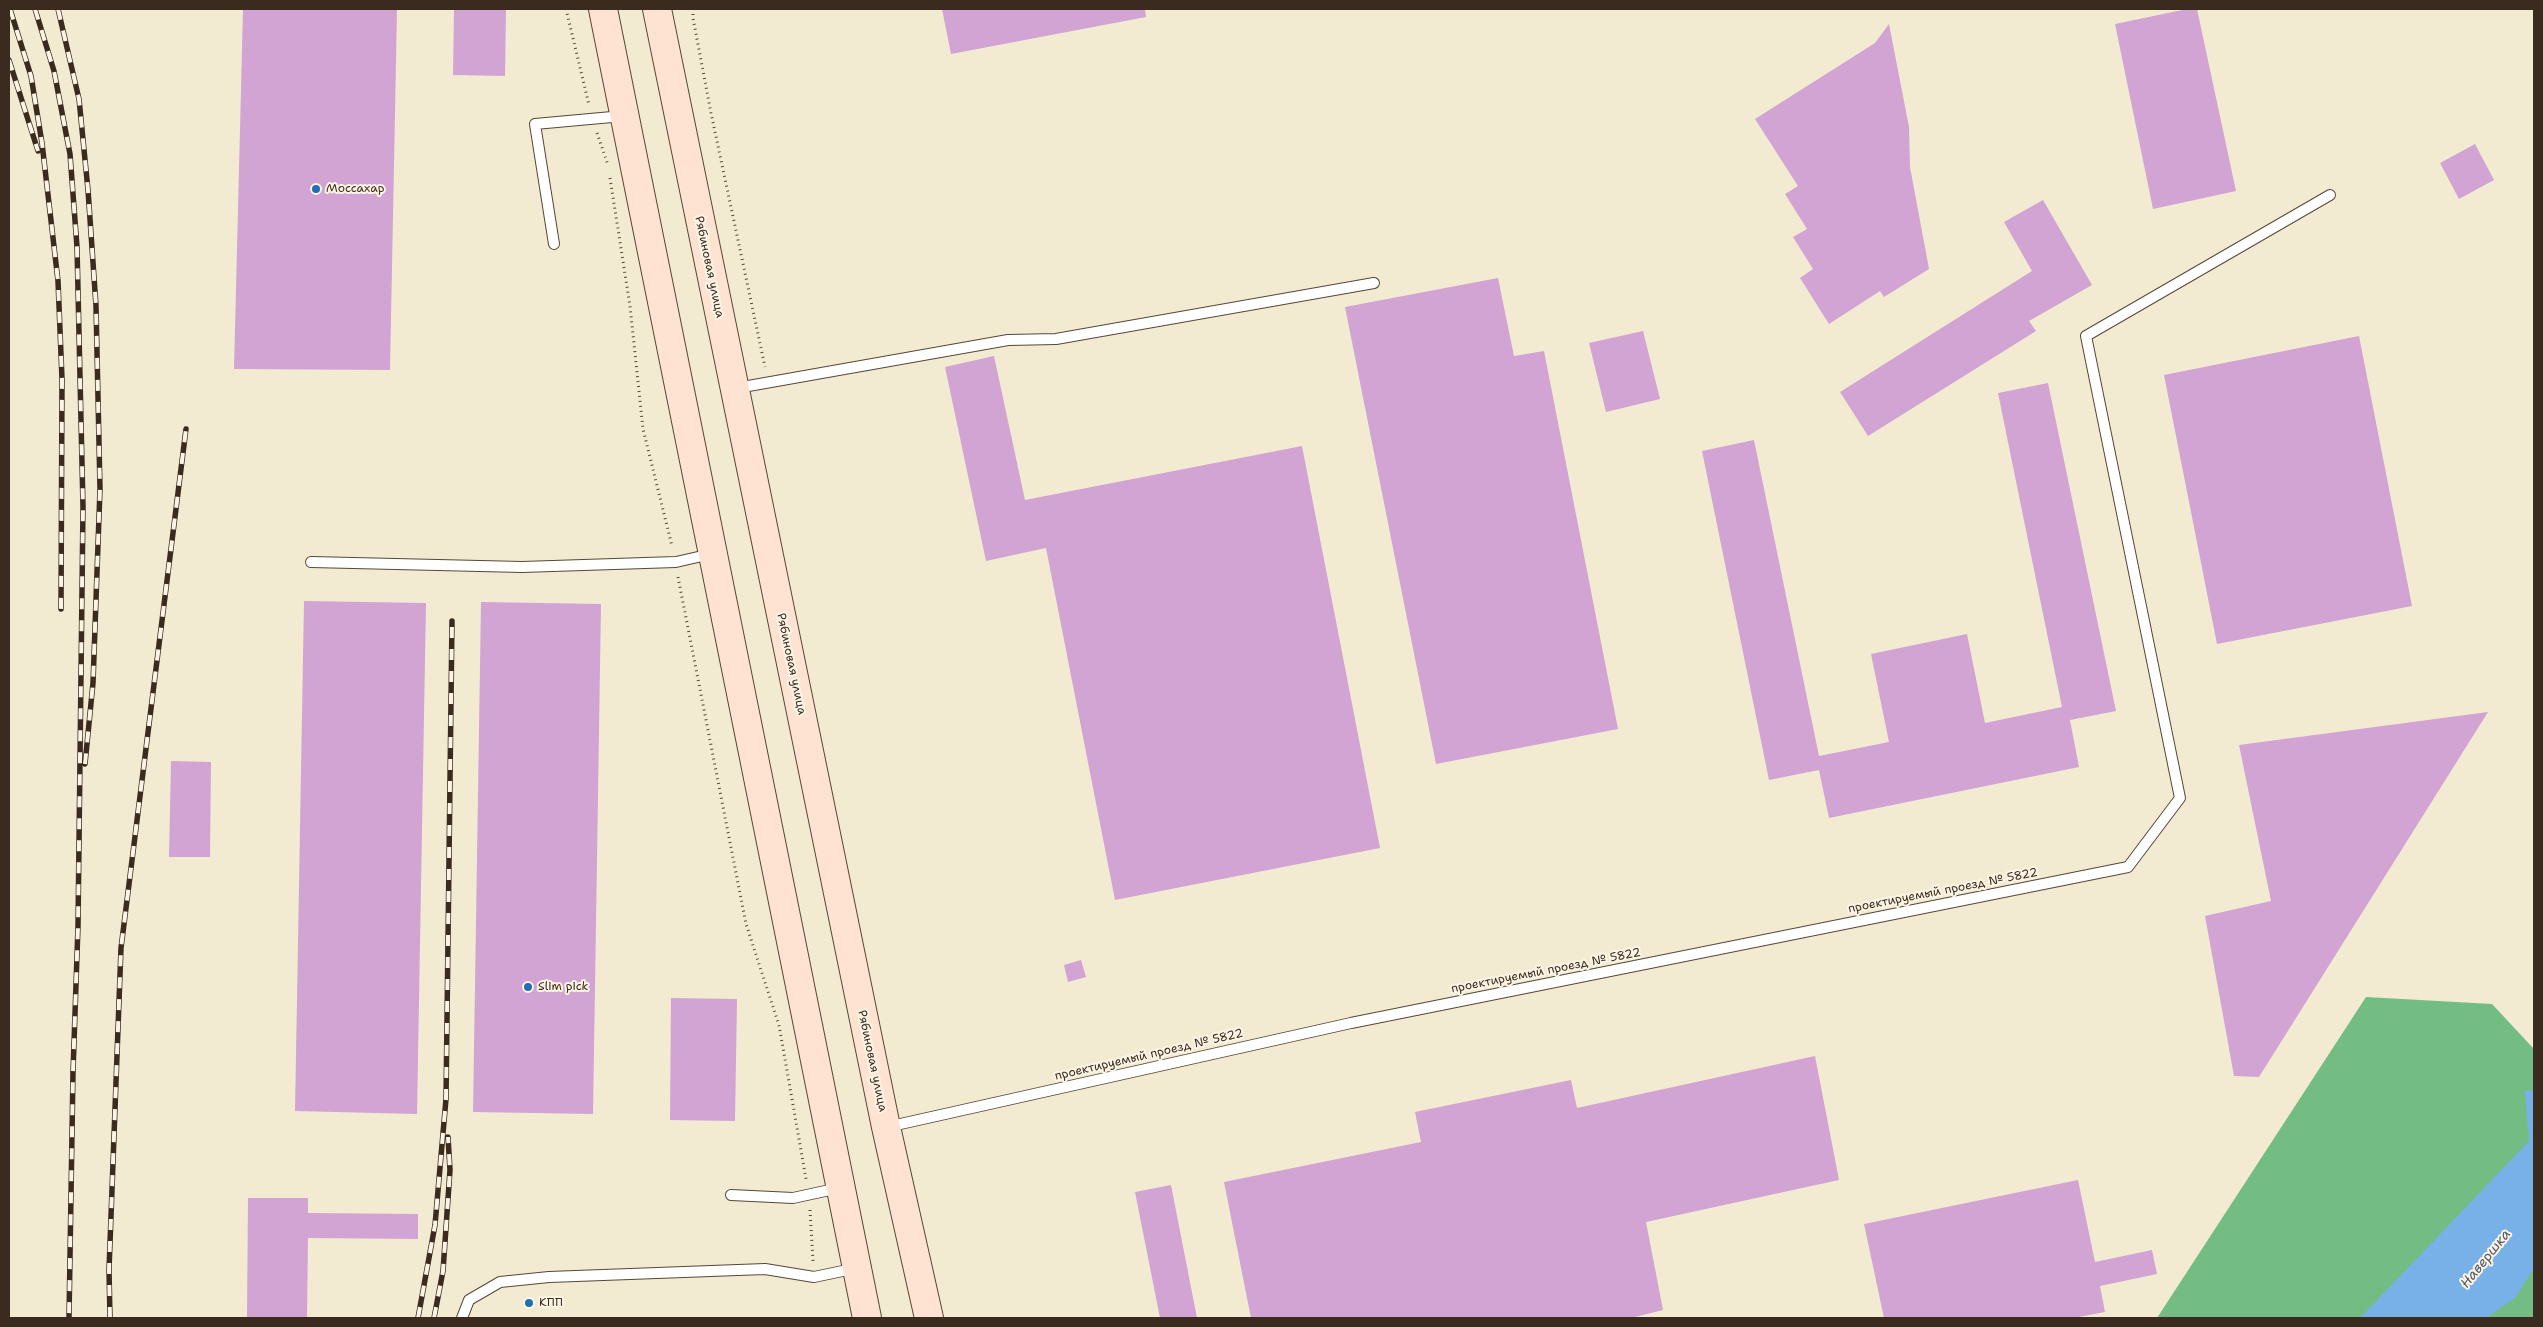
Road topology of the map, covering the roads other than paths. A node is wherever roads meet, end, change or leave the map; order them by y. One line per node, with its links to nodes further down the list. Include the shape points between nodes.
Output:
1 (603, 9): 3 (main road)
2 (657, 9): 7 (main road, Рябиновая улица)
3 (624, 115): 5 (lane, via 535,124); 8 (main road)
4 (2330, 195): 10 (lane, проектируемый проезд № 5822, via 2086,336 2180,798 2128,867 1351,1022)
5 (554, 244)
6 (1374, 283): 7 (lane, via 1056,339 1008,340)
7 (734, 388): 10 (main road, Рябиновая улица)
8 (712, 554): 9 (lane, via 676,562 522,567); 11 (main road)
9 (311, 562)
10 (886, 1127): 16 (main road, Рябиновая улица)
11 (840, 1188): 12 (lane, via 793,1198); 13 (main road)
12 (731, 1195)
13 (857, 1268): 14 (main road); 15 (lane, via 814,1277 765,1269 549,1277 500,1282 469,1300)
14 (864, 1315)
15 (462, 1318)
16 (929, 1318)

